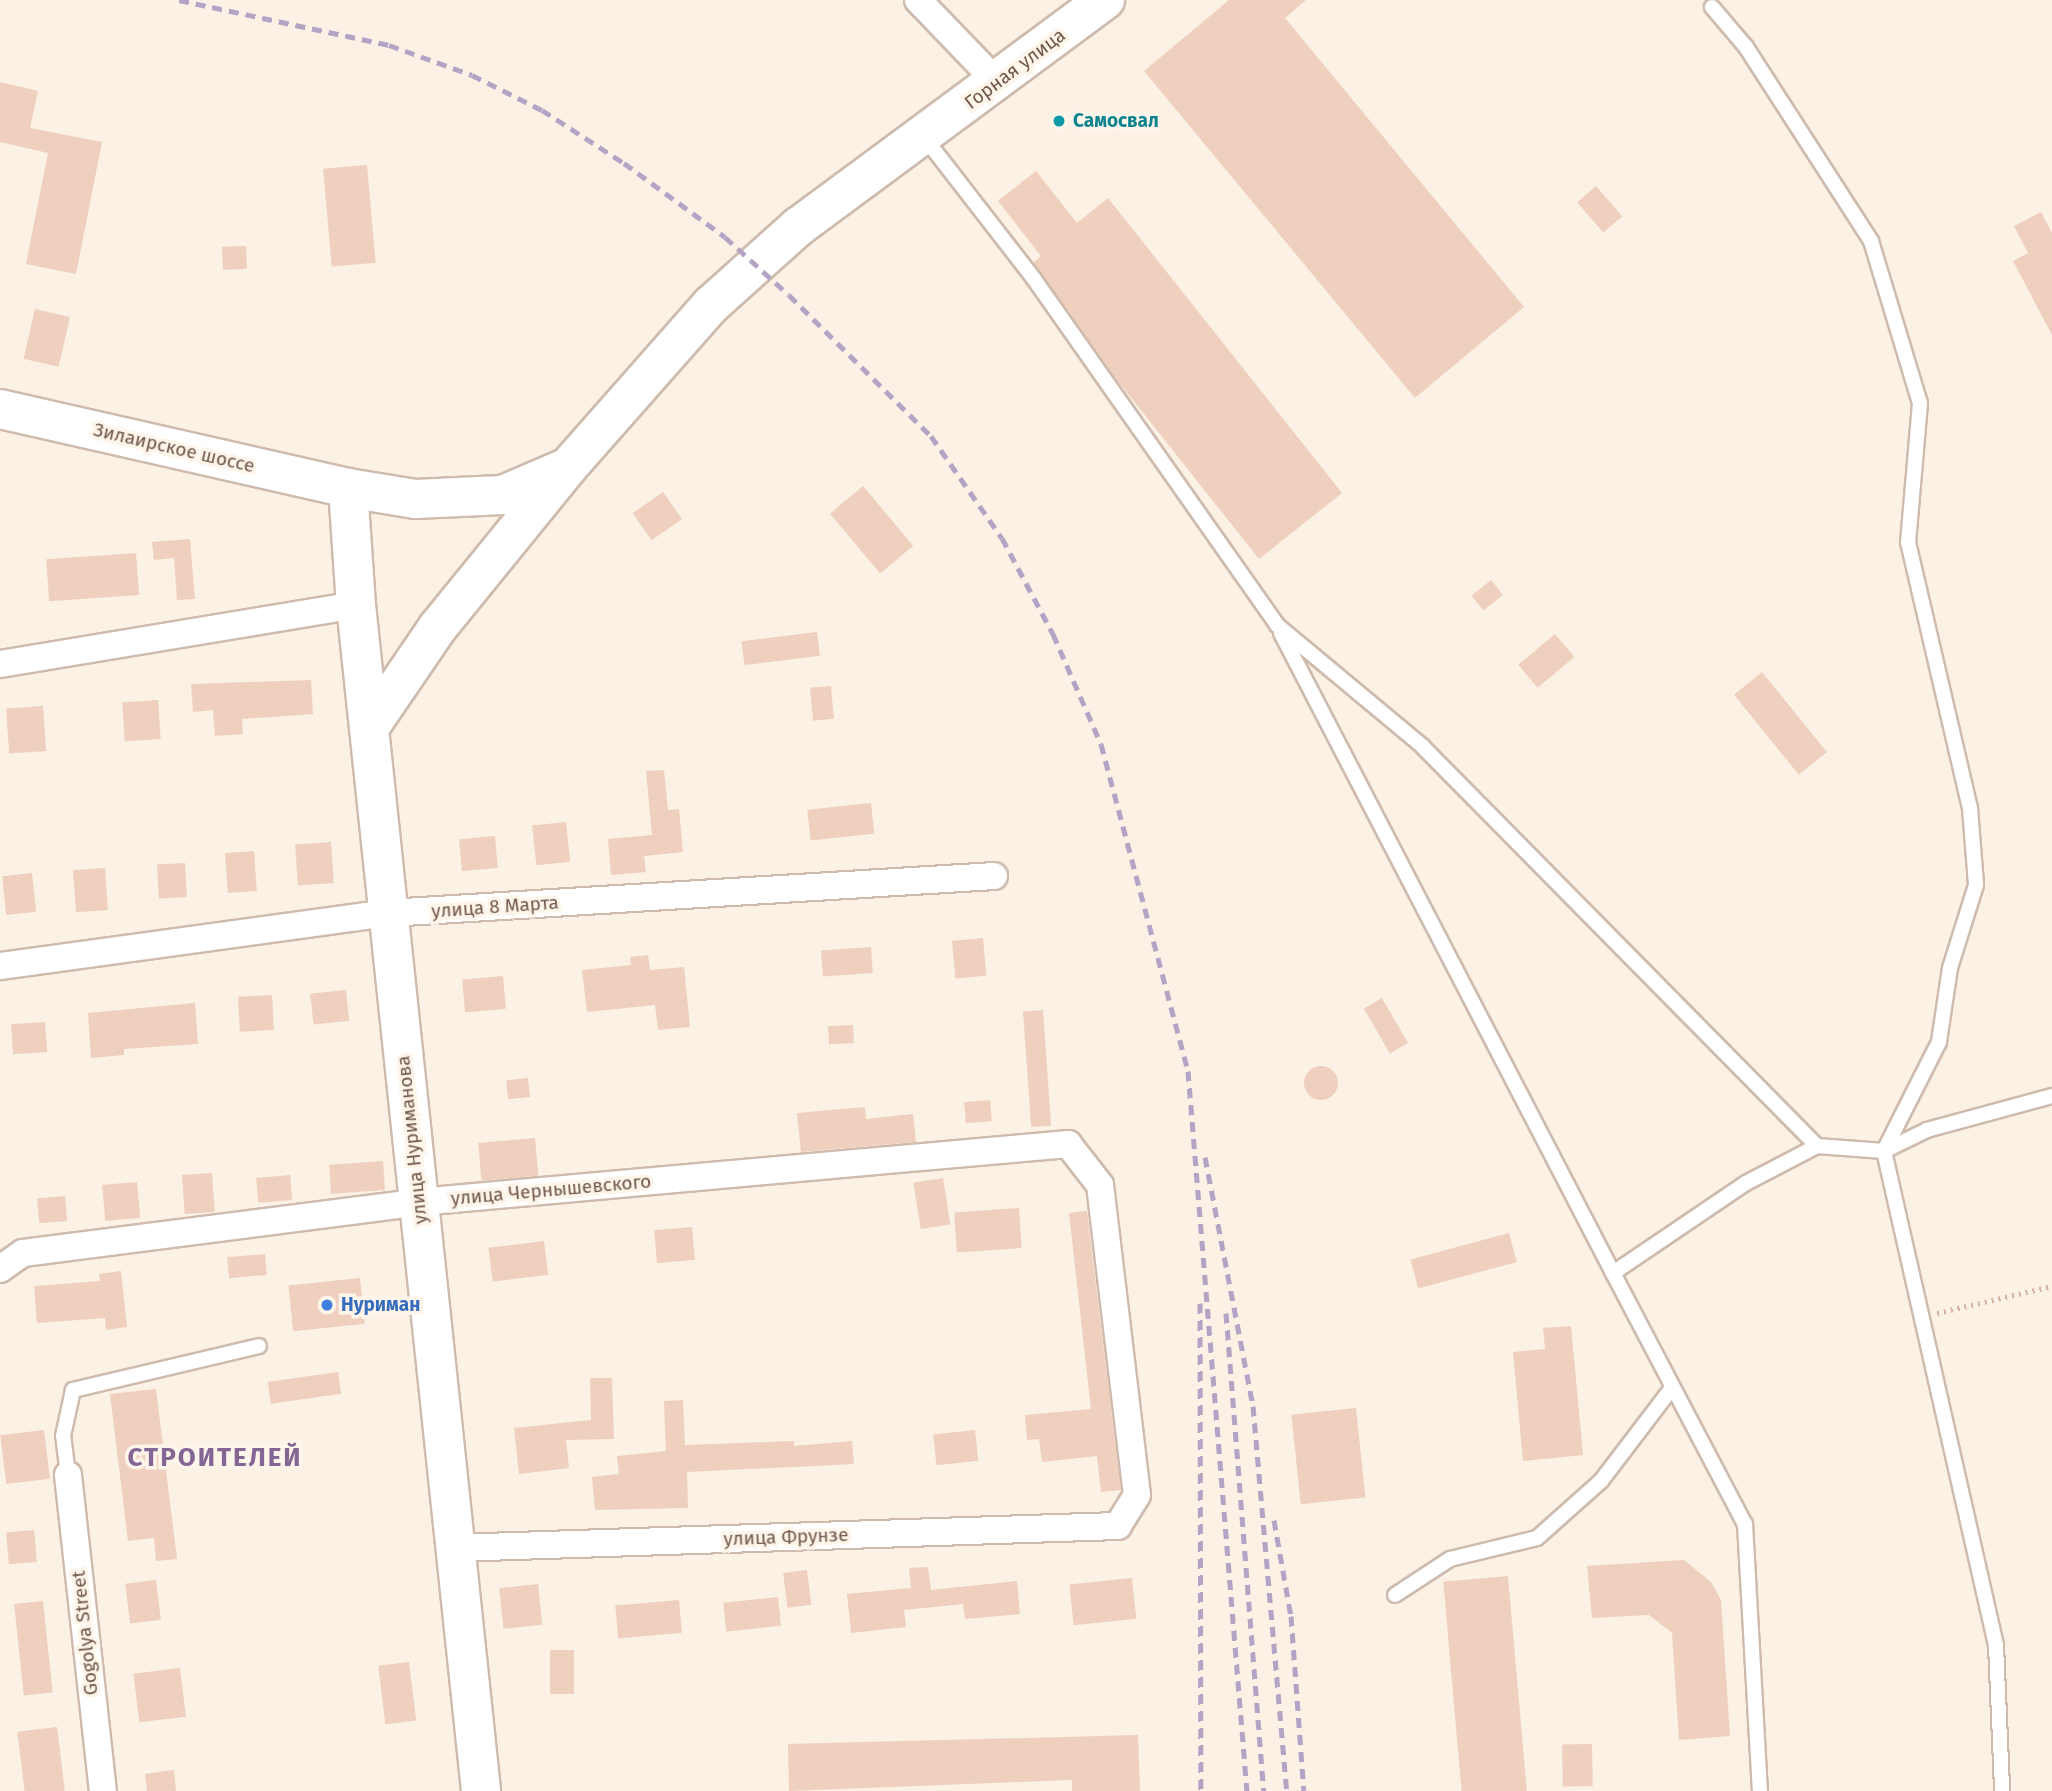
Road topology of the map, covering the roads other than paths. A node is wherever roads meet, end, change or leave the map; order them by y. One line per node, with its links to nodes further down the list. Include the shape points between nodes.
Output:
1 (918, 0): 4 (street)
2 (1105, 0): 4 (main road, Горная улица)
3 (1712, 7): 18 (lane, via 1746,47 1871,241 1920,402 1908,542 1970,808 1976,885 1950,968 1939,1042)
4 (998, 83): 5 (main road, Горная улица)
5 (924, 137): 7 (main road, Горная улица, via 798,228 711,305); 10 (lane, via 1034,279)
6 (0, 409): 8 (main road, Зилаирское шоссе)
7 (568, 467): 8 (main road, Зилаирское шоссе, via 503,495 415,499); 12 (main road, Горная улица, via 438,627)
8 (348, 488): 9 (main road, улица Нуриманова)
9 (356, 605): 11 (street); 12 (main road, улица Нуриманова)
10 (1277, 625): 17 (lane, via 1422,746); 21 (lane)
11 (0, 664)
12 (369, 728): 14 (main road, улица Нуриманова)
13 (994, 876): 14 (street, улица 8 Марта)
14 (388, 913): 15 (street, улица 8 Марта); 19 (main road, улица Нуриманова)
15 (0, 966)
16 (2052, 1096): 18 (lane, via 1927,1130)
17 (1817, 1146): 18 (lane); 21 (lane, via 1746,1183)
18 (1884, 1151): 31 (lane, via 1996,1644)
19 (419, 1202): 20 (street, улица Чернышевского, via 23,1253); 25 (street, улица Чернышевского, via 1068,1144 1100,1185 1137,1495); 26 (main road, улица Нуриманова)
20 (0, 1269)
21 (1613, 1273): 23 (lane)
22 (258, 1346): 24 (lane, via 74,1390 63,1436)
23 (1671, 1389): 27 (lane, via 1601,1481 1537,1538 1450,1559); 30 (lane, via 1745,1524)
24 (68, 1475): 28 (street, Gogolya Street)
25 (1118, 1526): 26 (street, улица Фрунзе)
26 (455, 1548): 29 (main road, улица Нуриманова)
27 (1395, 1595)
28 (103, 1791)
29 (481, 1791)
30 (1760, 1791)
31 (2003, 1791)

